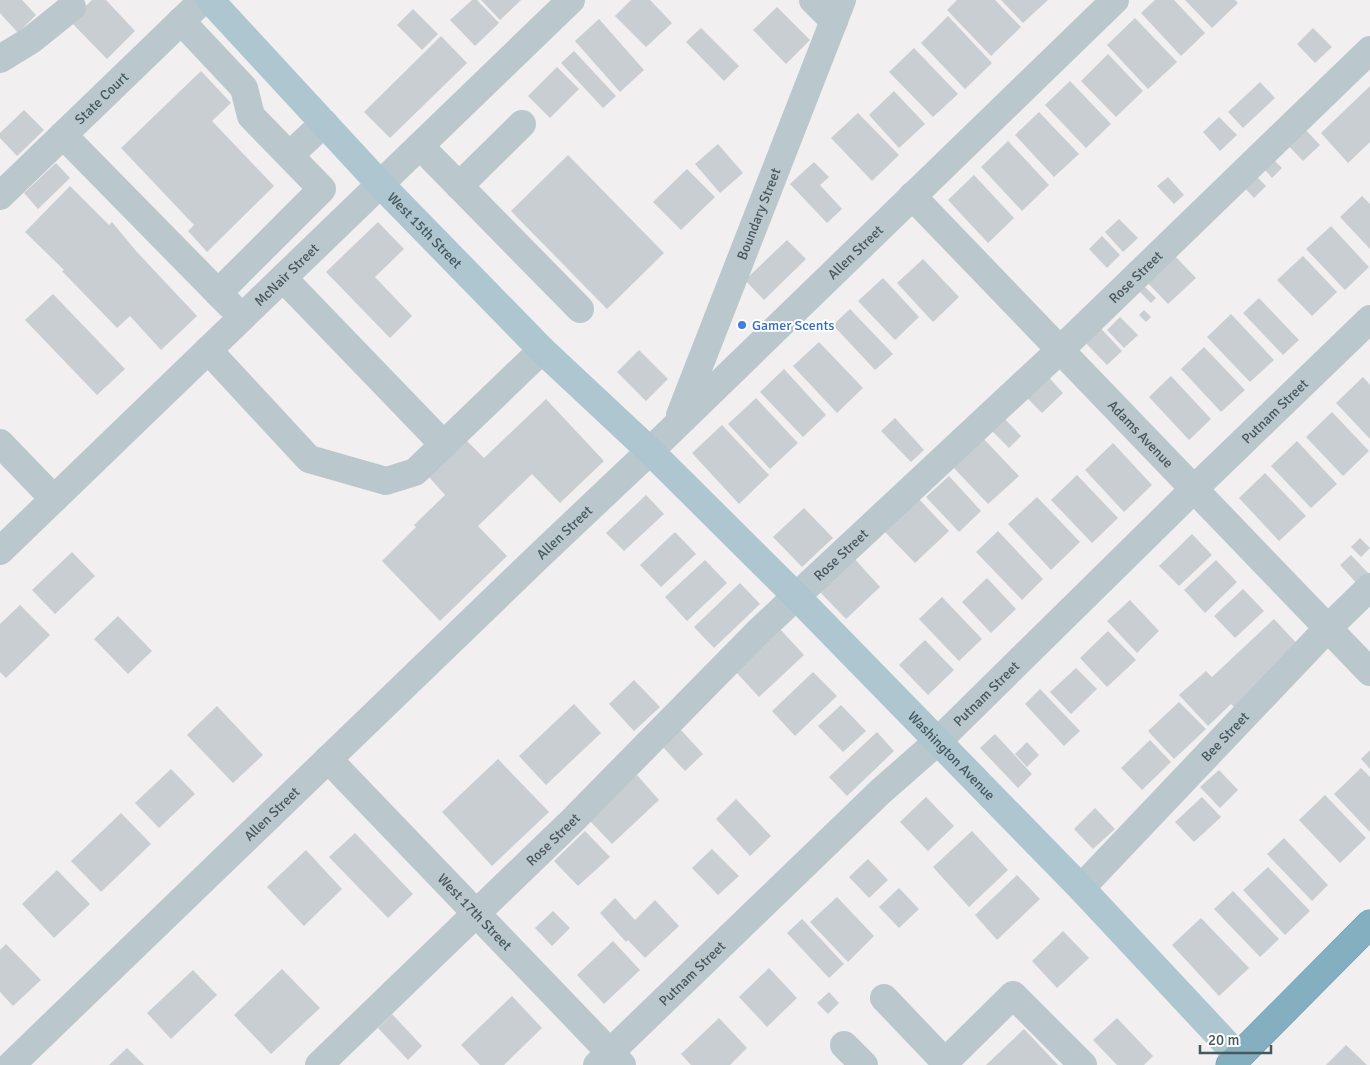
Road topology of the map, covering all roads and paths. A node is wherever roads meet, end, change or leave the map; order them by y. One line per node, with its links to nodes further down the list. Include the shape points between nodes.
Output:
1 (203, 0): 8 (street, State Court)
2 (210, 0): 11 (main road, West 15th Street)
3 (572, 0): 16 (street, McNair Street)
4 (813, 0): 7 (street)
5 (1115, 0): 21 (street, Allen Street)
6 (72, 2): 10 (street, via 31,40)
7 (838, 11): 32 (street, Boundary Street)
8 (181, 21): 12 (street); 15 (street, State Court)
9 (1370, 50): 31 (street, Rose Street)
10 (3, 53)
11 (261, 56): 12 (street); 13 (main road, West 15th Street)
12 (238, 81): 17 (street, via 244,88 251,116)
13 (324, 123): 17 (street); 18 (main road, West 15th Street)
14 (522, 124): 19 (street)
15 (63, 135): 20 (street, State Court); 25 (street)
16 (420, 146): 18 (street, McNair Street); 19 (street)
17 (290, 155): 22 (street, via 322,189)
18 (380, 184): 23 (street, McNair Street); 30 (main road, West 15th Street)
19 (459, 186): 26 (street)
20 (0, 196)
21 (912, 196): 31 (street, Adams Avenue); 32 (street, Allen Street)
22 (301, 210): 23 (street); 25 (street)
23 (326, 236): 24 (street, McNair Street)
24 (282, 278): 27 (street, McNair Street); 34 (street)
25 (218, 292): 27 (street)
26 (580, 309)
27 (242, 317): 29 (street, McNair Street)
28 (1370, 319): 36 (street, Putnam Street)
29 (208, 350): 34 (street, via 309,459 386,481 415,472); 37 (street, McNair Street)
30 (542, 350): 34 (street); 35 (main road, West 15th Street)
31 (1060, 350): 36 (street, Adams Avenue); 40 (street, Rose Street)
32 (675, 427): 35 (street, Allen Street)
33 (0, 443): 37 (street)
34 (444, 445)
35 (650, 451): 40 (main road, Washington Avenue); 44 (street, Allen Street)
36 (1194, 489): 41 (street, Adams Avenue); 43 (street, Putnam Street)
37 (54, 499): 38 (street, McNair Street)
38 (0, 550)
39 (1370, 587): 41 (street, Bee Street)
40 (796, 596): 43 (main road, Washington Avenue); 46 (street, Rose Street)
41 (1328, 628): 42 (street, Adams Avenue); 45 (street, Bee Street)
42 (1370, 672)
43 (938, 741): 45 (main road, Washington Avenue); 51 (street, Putnam Street, via 880,792)
44 (328, 759): 46 (street, West 17th Street); 50 (street, Allen Street)
45 (1081, 888): 52 (main road, Washington Avenue)
46 (476, 913): 51 (street, West 17th Street); 54 (street, Rose Street)
47 (1370, 924): 52 (highway)
48 (884, 998): 53 (street)
49 (844, 1044): 55 (street)
50 (11, 1060)
51 (610, 1061)
52 (1238, 1062)
53 (945, 1064): 56 (street, via 1013,995)
54 (319, 1065)
55 (864, 1065)
56 (1083, 1065)

